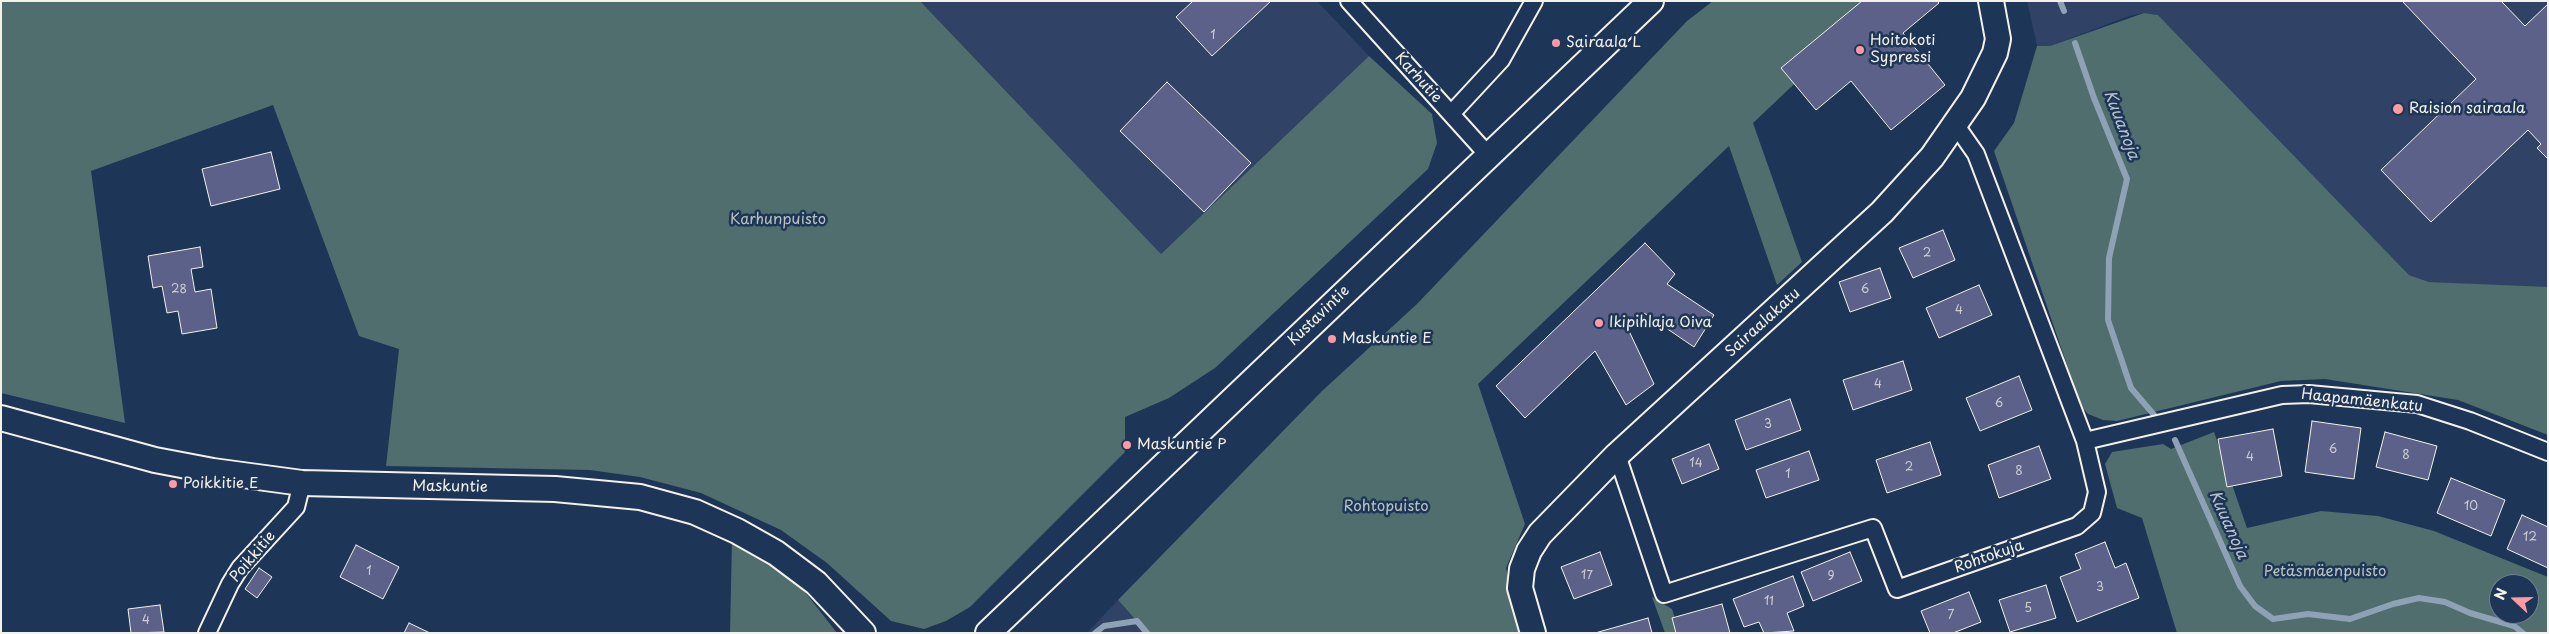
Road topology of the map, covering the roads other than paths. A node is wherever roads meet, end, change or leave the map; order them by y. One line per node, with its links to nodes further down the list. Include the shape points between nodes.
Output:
1 (1349, 1): 5 (street, Karhutie)
2 (1534, 1): 5 (street, via 1501,60)
3 (1651, 1): 7 (street, Kustavintie)
4 (1991, 1): 6 (street, Sairaalakatu, via 1998,39 1995,53)
5 (1451, 114): 7 (street, Karhutie)
6 (1955, 124): 9 (street, Rohtokuja, via 1976,154); 11 (street, Sairaalakatu, via 1932,157 1882,212)
7 (1488, 155): 15 (street, Kustavintie)
8 (1, 418): 12 (street, Maskuntie, via 155,460)
9 (2085, 442): 10 (street, Haapamäenkatu, via 2282,395 2310,394 2418,404); 11 (street, Rohtokuja, via 2097,492 2092,513 2077,526 1897,589 1873,528 1664,594)
10 (2548, 452)
11 (1617, 455): 16 (street, Sairaalakatu, via 1555,517 1529,551 1522,568 1520,588)
12 (302, 483): 13 (street, Poikkitie, via 296,507 240,568); 14 (street, Maskuntie, via 555,489 640,497 686,509 737,531 776,553 816,582)
13 (207, 633)
14 (863, 633)
15 (988, 633)
16 (1533, 633)

